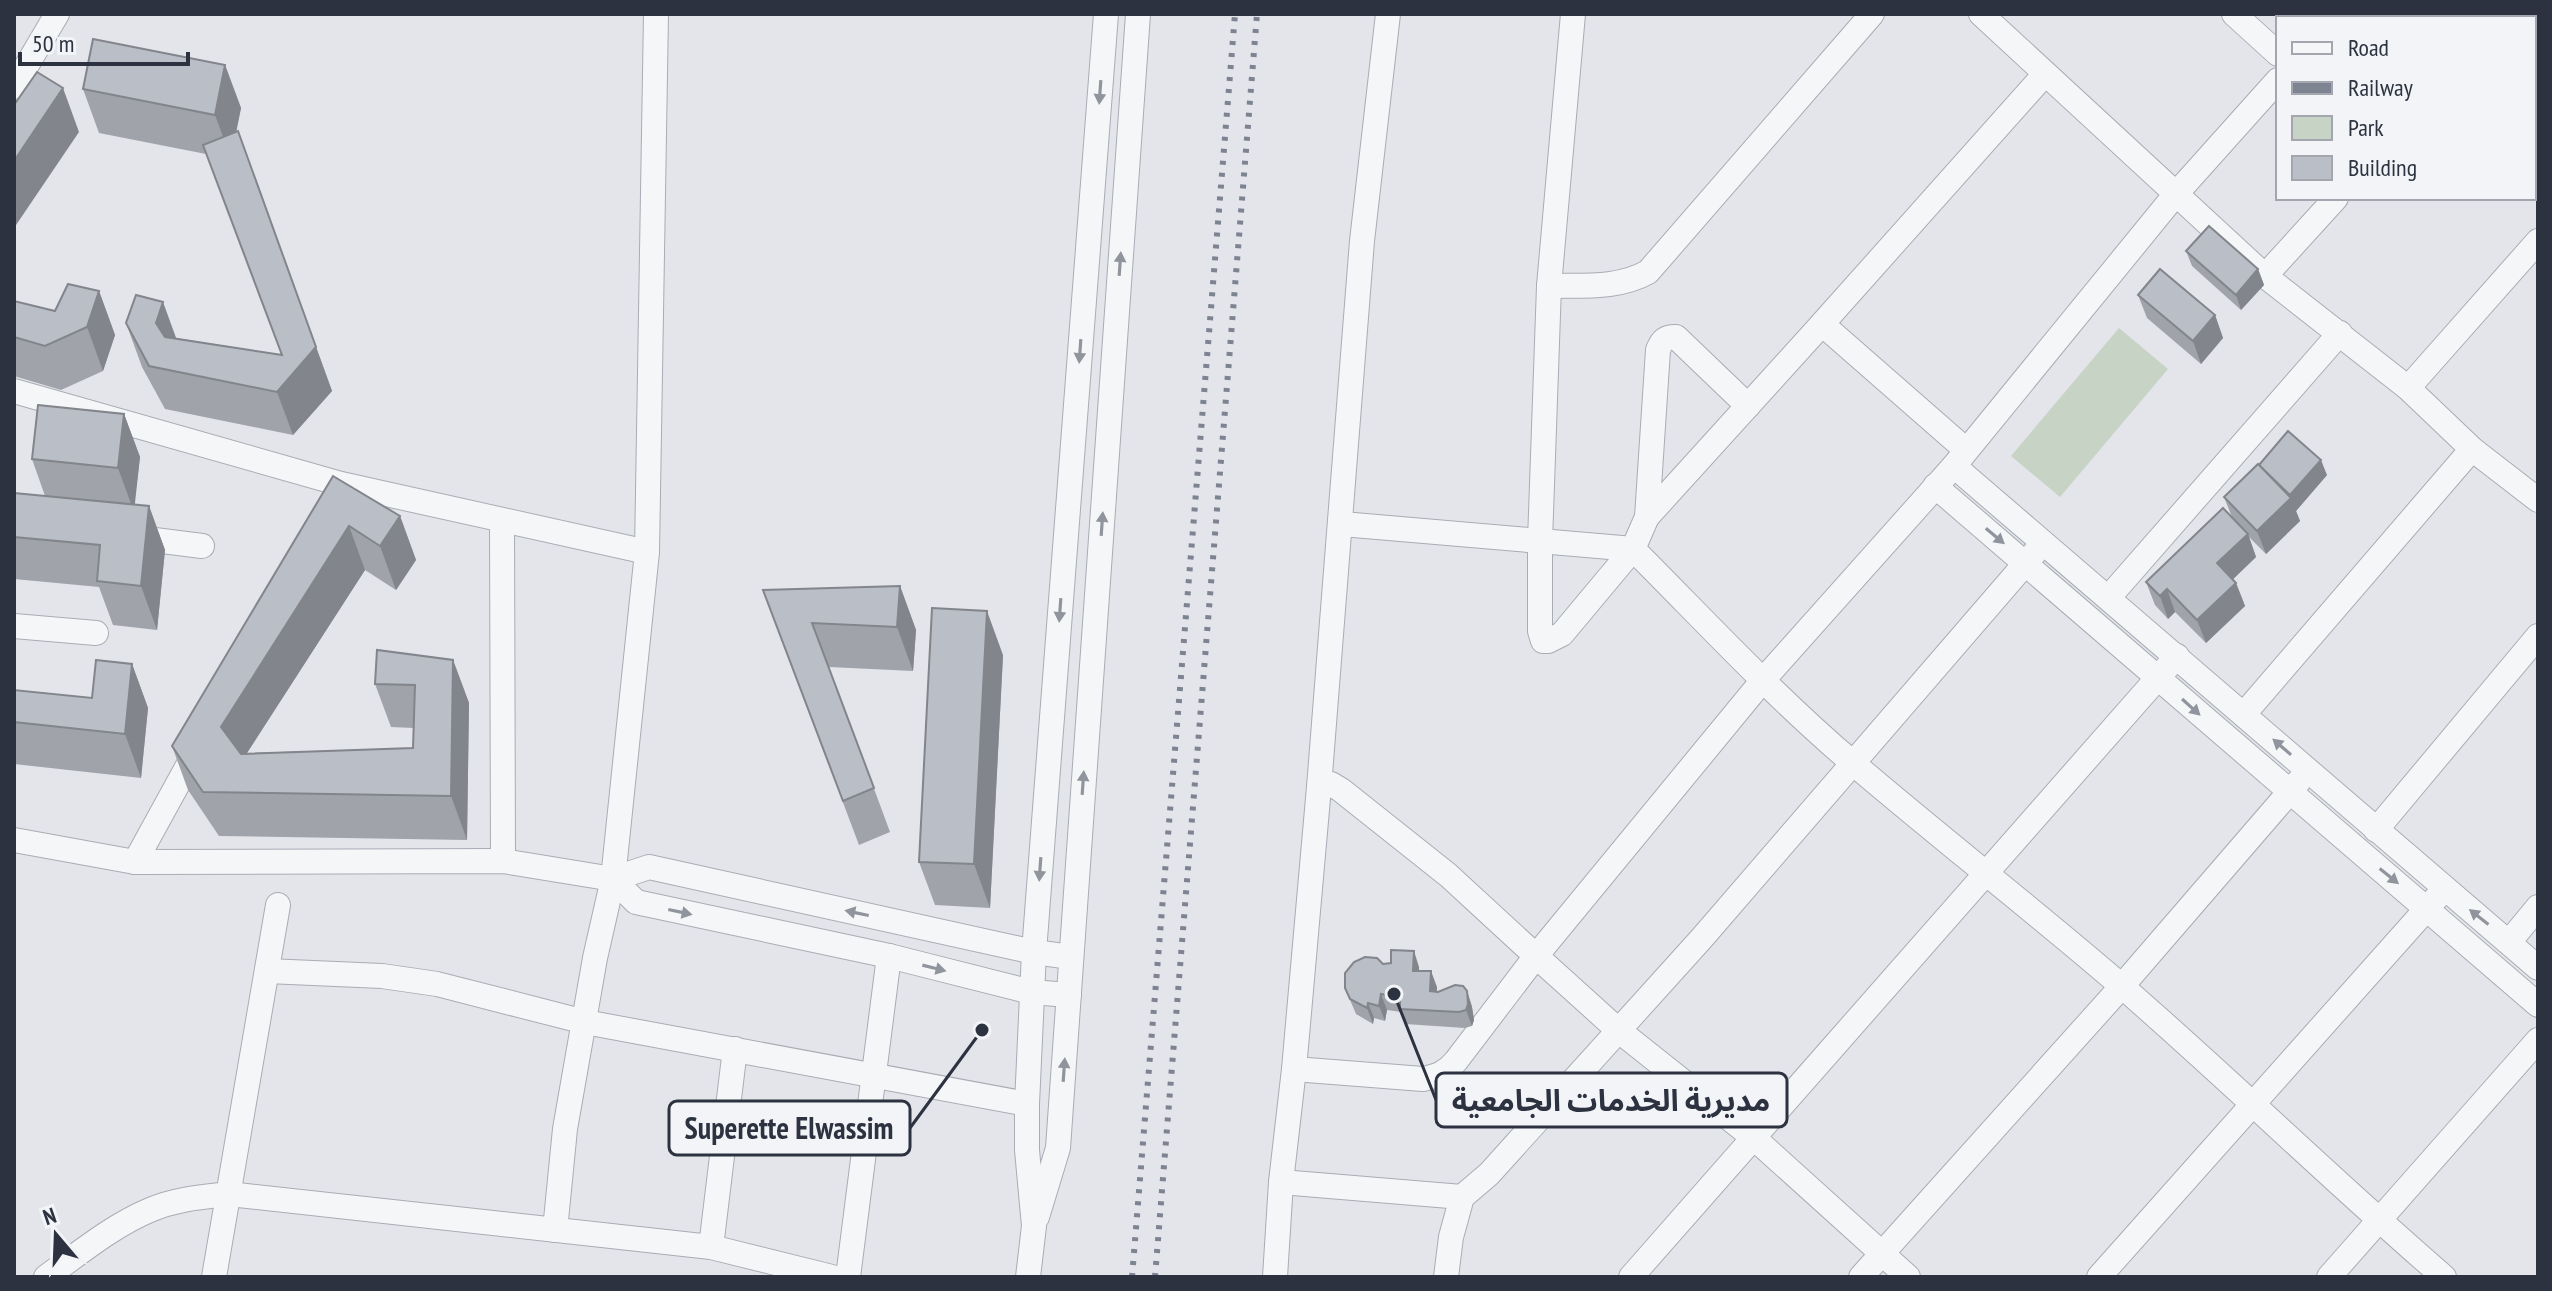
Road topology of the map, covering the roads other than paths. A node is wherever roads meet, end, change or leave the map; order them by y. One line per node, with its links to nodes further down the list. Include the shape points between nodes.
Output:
1 (57, 14): 13 (street)
2 (656, 14): 36 (street)
3 (1106, 14): 62 (street, one-way to 62)
4 (1138, 14): 65 (street, one-way to 4)
5 (1388, 14): 30 (street, via 1362,241)
6 (1573, 14): 18 (street)
7 (1872, 14): 18 (street, via 1648,272 1617,284)
8 (1981, 14): 11 (street)
9 (2234, 14): 10 (street)
10 (2276, 52)
11 (2044, 75): 14 (street); 19 (street)
12 (2276, 82): 14 (street)
13 (14, 87)
14 (2175, 195): 17 (street); 25 (street)
15 (2334, 200): 17 (street)
16 (2538, 241): 21 (street)
17 (2265, 276): 20 (street)
18 (1549, 286): 32 (street)
19 (1822, 324): 23 (street); 25 (street)
20 (2340, 333): 21 (street); 38 (street)
21 (2408, 388): 24 (street)
22 (14, 391): 29 (street, via 337,491)
23 (1748, 406): 28 (street); 28 (street, via 1676,337 1661,342)
24 (2472, 449): 27 (street); 45 (street)
25 (1960, 458): 26 (street); 33 (street)
26 (1935, 486): 37 (street, one-way to 37); 44 (street)
27 (2538, 500)
28 (1647, 517): 35 (street)
29 (502, 521): 36 (street); 53 (street)
30 (1342, 524): 32 (street); 49 (street)
31 (108, 534): 34 (street)
32 (1540, 541): 35 (street); 35 (street, via 1543,641 1562,634)
33 (2043, 543): 37 (street); 38 (street)
34 (202, 546)
35 (1633, 549): 44 (street)
36 (647, 552): 56 (street)
37 (2026, 562): 43 (street); 47 (street)
38 (2109, 597): 42 (street)
39 (14, 626): 40 (street)
40 (96, 633)
41 (2538, 636): 51 (street)
42 (2177, 656): 43 (street); 45 (street)
43 (2159, 678): 50 (street, one-way to 50); 55 (street)
44 (1763, 680): 47 (street); 64 (street)
45 (2244, 714): 48 (street, one-way to 45)
46 (211, 722): 54 (street)
47 (1852, 762): 55 (street); 73 (street)
48 (2309, 770): 50 (street); 51 (street)
49 (1319, 787): 64 (street, via 1331,784 1341,790 1448,875); 76 (street)
50 (2289, 793): 59 (street, one-way to 59); 68 (street)
51 (2376, 830): 57 (street)
52 (14, 840): 54 (street)
53 (503, 861): 54 (street); 56 (street)
54 (135, 862)
55 (1987, 874): 68 (street); 80 (street)
56 (613, 879): 62 (street, one-way to 56, via 649,867); 63 (street, one-way to 63, via 636,902); 72 (street)
57 (2444, 889): 59 (street); 61 (street, one-way to 57)
58 (278, 905): 67 (street)
59 (2427, 907): 71 (street); 78 (street)
60 (2538, 907): 61 (street)
61 (2510, 941): 66 (street)
62 (1034, 952): 65 (street); 69 (street)
63 (889, 956): 69 (street, one-way to 69); 77 (street)
64 (1536, 956): 73 (street); 76 (street, via 1456,1061 1437,1076)
65 (1071, 957): 70 (street)
66 (2538, 968)
67 (267, 971): 72 (street, via 437,984); 82 (street)
68 (2122, 986): 78 (street); 88 (street)
69 (1031, 992): 70 (street); 79 (street)
70 (1069, 995): 85 (street, one-way to 70, via 1058,1148)
71 (2538, 1005)
72 (585, 1022): 75 (street); 86 (street, via 565,1129)
73 (1618, 1030): 80 (street); 83 (street, via 1489,1174)
74 (2538, 1040): 84 (street)
75 (735, 1049): 77 (street); 87 (street)
76 (1294, 1069): 81 (street)
77 (874, 1073): 79 (street); 92 (street)
78 (2254, 1103): 84 (street); 99 (street)
79 (1027, 1104): 85 (street)
80 (1754, 1138): 88 (street); 96 (street)
81 (1281, 1182): 83 (street); 94 (street)
82 (229, 1194): 86 (street); 89 (street, via 152,1209 114,1227); 90 (street)
83 (1462, 1197): 95 (street)
84 (2379, 1221): 100 (street); 101 (street)
85 (1034, 1226): 93 (street)
86 (555, 1230): 87 (street)
87 (711, 1247): 91 (street)
88 (1883, 1254): 97 (street); 98 (street)
89 (46, 1277)
90 (214, 1277)
91 (832, 1277)
92 (848, 1277)
93 (1028, 1277)
94 (1275, 1277)
95 (1446, 1277)
96 (1631, 1277)
97 (1861, 1277)
98 (1908, 1277)
99 (2099, 1277)
100 (2329, 1277)
101 (2444, 1277)

